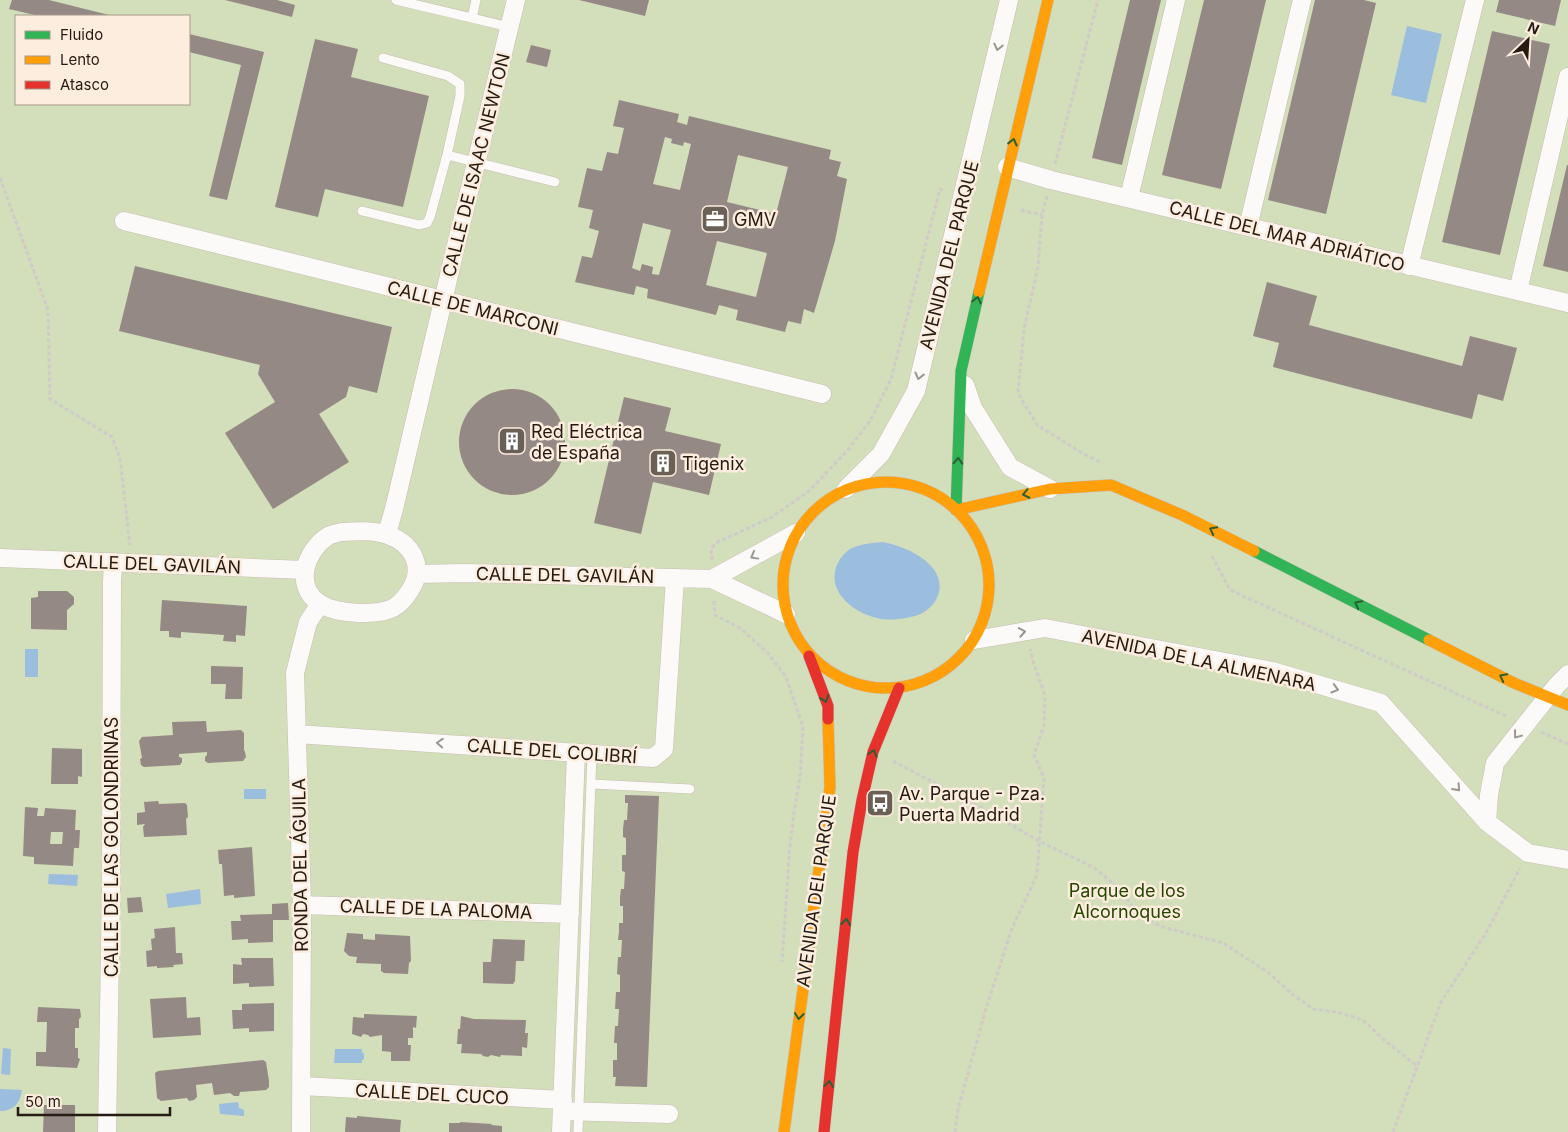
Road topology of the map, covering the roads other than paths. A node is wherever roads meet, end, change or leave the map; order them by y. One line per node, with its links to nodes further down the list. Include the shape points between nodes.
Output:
1 (396, 0): 9 (lane)
2 (476, 0): 9 (lane)
3 (516, 0): 10 (street, CALLE DE ISAAC NEWTON)
4 (1009, 0): 27 (street, AVENIDA DEL PARQUE, one-way to 27, via 916,392 881,454)
5 (1048, 0): 15 (street, AVENIDA DEL PARQUE, one-way to 5)
6 (1176, 0): 17 (street)
7 (1302, 0): 20 (street)
8 (1475, 0): 21 (street)
9 (472, 18): 10 (lane)
10 (510, 27): 14 (street, CALLE DE ISAAC NEWTON)
11 (383, 58): 13 (lane, via 448,76 460,84)
12 (1568, 77): 22 (street)
13 (447, 155): 14 (lane); 18 (lane, via 427,223)
14 (476, 162): 16 (lane); 23 (street, CALLE DE ISAAC NEWTON)
15 (1007, 167): 17 (street, CALLE DEL MAR ADRIÁTICO); 25 (street, AVENIDA DEL PARQUE, one-way to 15)
16 (555, 182)
17 (1129, 198): 20 (street, CALLE DEL MAR ADRIÁTICO)
18 (362, 211)
19 (124, 221): 23 (street, CALLE DE MARCONI)
20 (1248, 227): 21 (street, CALLE DEL MAR ADRIÁTICO)
21 (1409, 266): 22 (street, CALLE DEL MAR ADRIÁTICO)
22 (1518, 291): 24 (street, CALLE DEL MAR ADRIÁTICO)
23 (444, 300): 26 (street, CALLE DE MARCONI); 30 (street, CALLE DE ISAAC NEWTON)
24 (1568, 303)
25 (961, 371): 28 (street, via 973,408 1010,466); 29 (street, AVENIDA DEL PARQUE, one-way to 25)
26 (822, 394)
27 (846, 489): 29 (street, via 873,482 901,483 928,491); 31 (street, via 817,507)
28 (1050, 489): 29 (street, one-way to 29); 44 (street, one-way to 28, via 1514,683 1182,515 1111,485)
29 (956, 510): 40 (street, via 972,528 985,555 989,584 986,613)
30 (387, 534): 34 (street, via 342,532 329,535 318,544); 35 (street, via 411,551)
31 (796, 534): 37 (street, CALLE DEL GAVILÁN, one-way to 37); 39 (street, via 784,566 782,590)
32 (0, 558): 33 (street, CALLE DEL GAVILÁN)
33 (113, 562): 34 (street, CALLE DEL GAVILÁN); 57 (street, CALLE DE LAS GOLONDRINAS)
34 (304, 570): 38 (street, via 310,595)
35 (417, 574): 36 (street, CALLE DEL GAVILÁN); 38 (street, via 406,596 388,611 349,612)
36 (676, 578): 37 (street, CALLE DEL GAVILÁN); 47 (street, CALLE DEL COLIBRÍ, via 664,749 653,758)
37 (712, 579): 39 (street, CALLE DEL GAVILÁN)
38 (320, 604): 46 (street, RONDA DEL ÁGUILA, via 308,622 295,673)
39 (786, 614): 41 (street)
40 (974, 640): 43 (street, via 954,663 928,679); 50 (street, AVENIDA DE LA ALMENARA, one-way to 50, via 1045,628 1272,671 1381,703)
41 (808, 653): 43 (street, via 834,675 866,687); 61 (street, AVENIDA DEL PARQUE, one-way to 61, via 828,706 830,786)
42 (1568, 674): 44 (street)
43 (899, 688): 62 (street, AVENIDA DEL PARQUE, one-way to 43, via 860,809 873,752)
44 (1547, 696): 45 (street); 50 (street, one-way to 50, via 1495,762)
45 (1568, 705)
46 (297, 734): 47 (street, CALLE DEL COLIBRÍ, one-way to 46); 52 (street, RONDA DEL ÁGUILA)
47 (584, 753): 48 (lane); 53 (street)
48 (592, 784): 49 (lane); 55 (lane)
49 (690, 789)
50 (1487, 822): 51 (street, AVENIDA DE LA ALMENARA, via 1528,853)
51 (1568, 860)
52 (302, 905): 53 (street, CALLE DE LA PALOMA); 54 (street, RONDA DEL ÁGUILA)
53 (570, 914): 55 (street)
54 (302, 1086): 55 (street, CALLE DEL CUCO); 58 (street, RONDA DEL ÁGUILA)
55 (568, 1108): 56 (street, CALLE DEL CUCO); 59 (street); 60 (lane)
56 (668, 1114)
57 (107, 1132)
58 (301, 1132)
59 (561, 1132)
60 (578, 1132)
61 (784, 1132)
62 (824, 1132)

